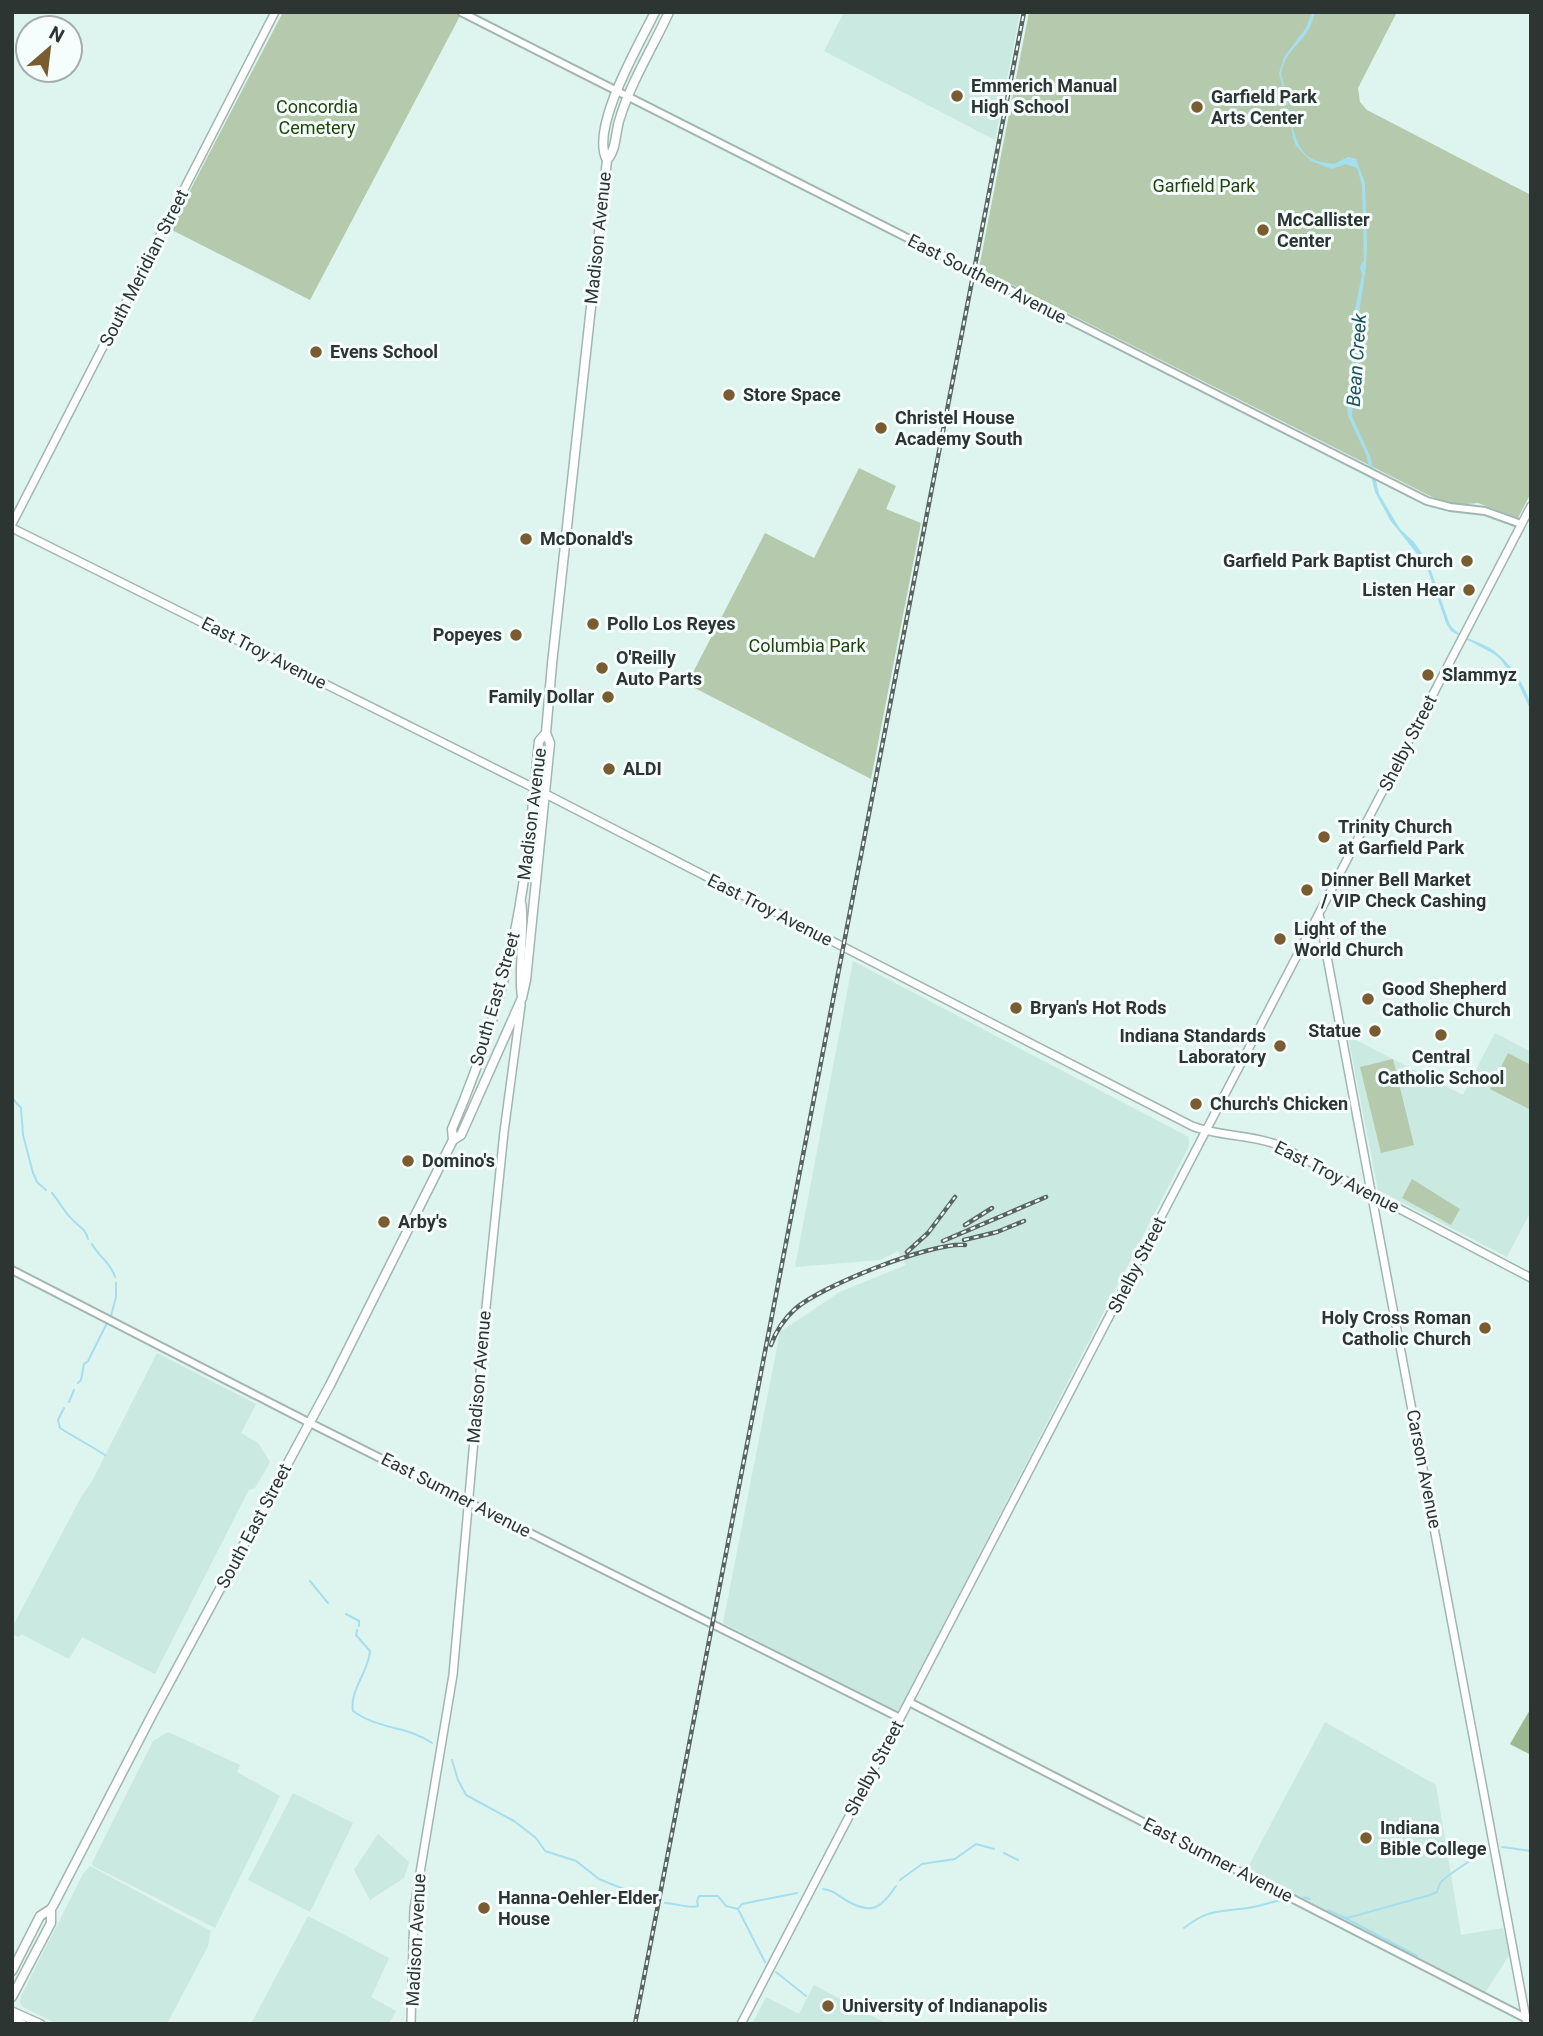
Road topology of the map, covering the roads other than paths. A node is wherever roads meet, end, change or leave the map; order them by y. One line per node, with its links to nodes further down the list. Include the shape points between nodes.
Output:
1 (275, 12): 10 (main road, South Meridian Street)
2 (460, 12): 5 (street, East Southern Avenue)
3 (655, 12): 5 (main road, Madison Avenue)
4 (669, 12): 6 (main road, Madison Avenue)
5 (616, 92): 6 (street, East Southern Avenue); 7 (main road, Madison Avenue, via 604,134 602,151)
6 (628, 98): 7 (main road, Madison Avenue); 9 (street, East Southern Avenue, via 1435,503 1485,511)
7 (607, 160): 11 (main road, Madison Avenue)
8 (1531, 506): 9 (main road, Shelby Street)
9 (1521, 524): 15 (main road, Shelby Street)
10 (12, 526): 12 (main road, East Troy Avenue)
11 (546, 733): 12 (main road, Madison Avenue, via 539,741); 13 (main road, Madison Avenue, via 550,743)
12 (534, 788): 13 (main road, East Troy Avenue); 14 (main road, Madison Avenue)
13 (546, 794): 16 (main road, Madison Avenue); 18 (main road, East Troy Avenue)
14 (522, 897): 17 (main road, Madison Avenue); 19 (main road, South East Street, via 497,1004 452,1129)
15 (1319, 914): 18 (main road, Shelby Street); 20 (main road, Carson Avenue)
16 (526, 980): 17 (main road, South East Street)
17 (522, 998): 19 (main road, South East Street, via 461,1135); 24 (main road, Madison Avenue, via 504,1132)
18 (1207, 1131): 20 (main road, East Troy Avenue, via 1265,1140); 25 (main road, Shelby Street)
19 (453, 1140): 23 (main road, South East Street)
20 (1371, 1194): 22 (main road, East Troy Avenue); 32 (main road, Carson Avenue)
21 (12, 1270): 23 (street, East Sumner Avenue)
22 (1531, 1278)
23 (310, 1423): 24 (street, East Sumner Avenue); 27 (main road, South East Street)
24 (469, 1501): 26 (street, East Sumner Avenue); 35 (main road, Madison Avenue, via 453,1675 414,1909)
25 (909, 1702): 26 (main road, Shelby Street); 32 (street, East Sumner Avenue)
26 (900, 1718): 36 (main road, Shelby Street)
27 (51, 1909): 28 (main road, South East Street, via 40,1916); 29 (main road, South East Street, via 51,1923)
28 (12, 1970)
29 (12, 1997)
30 (12, 2011): 34 (main road)
31 (12, 2018): 33 (main road)
32 (1527, 2021)
33 (23, 2024)
34 (41, 2024)
35 (411, 2024)
36 (741, 2024)

